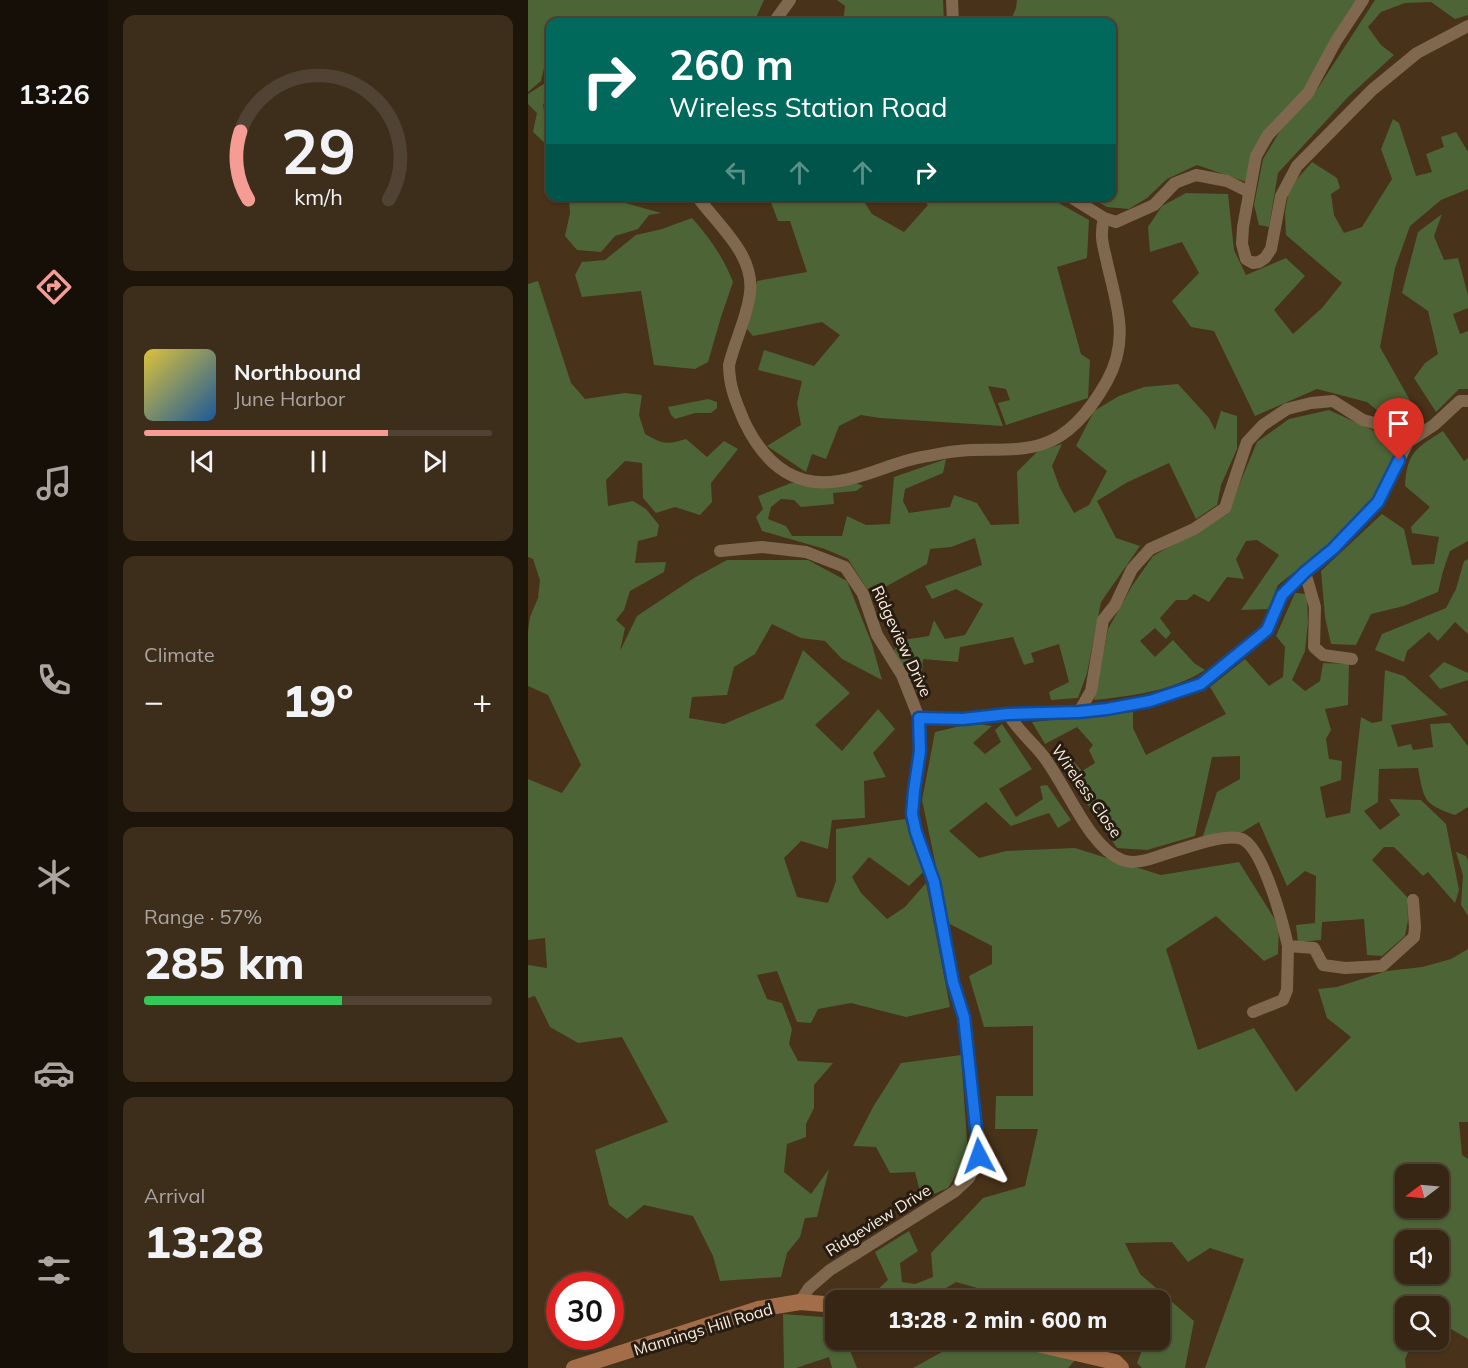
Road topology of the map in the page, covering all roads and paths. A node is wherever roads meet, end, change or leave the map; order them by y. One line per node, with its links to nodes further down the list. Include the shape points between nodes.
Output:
1 (790, 0): 4 (street)
2 (952, 0): 5 (street)
3 (1363, 0): 7 (street, via 1308,93 1268,135 1256,156)
4 (777, 18)
5 (953, 18)
6 (1468, 26): 7 (street, via 1417,53 1372,90 1297,166 1281,196 1271,249 1265,258 1252,263 1243,252)
7 (1249, 192): 10 (street, via 1227,181 1196,175 1175,183 1154,205 1116,222)
8 (700, 201): 10 (street, via 736,246 749,275 750,292 729,377 753,439 767,458 790,475 839,482 929,456 1044,444 1072,426 1107,381 1121,338 1100,235)
9 (1077, 201): 10 (street)
10 (1104, 218)
11 (1468, 401): 12 (street, via 1460,401)
12 (1408, 442): 14 (street, via 1378,502); 16 (street, via 1333,401 1287,409 1263,425 1247,442 1225,508 1150,549 1132,569 1115,605 1103,620 1091,691)
13 (720, 551): 18 (street, Ridgeview Drive, via 762,547 806,552 845,567 863,594 877,635 902,675)
14 (1305, 572): 15 (street, via 1315,607 1314,647 1323,656); 16 (street, via 1282,595 1267,630 1201,684 1150,701)
15 (1352, 659)
16 (1079, 712): 17 (street)
17 (1008, 714): 18 (street); 20 (street, Wireless Close, via 1041,753 1094,836 1107,851 1124,861 1138,862 1220,839 1240,838 1251,845 1261,861)
18 (919, 718): 22 (street, Ridgeview Drive, via 920,751 912,814 934,882 953,982 964,1017 979,1156 969,1178 954,1192 830,1270 809,1288)
19 (1413, 900): 20 (street, via 1414,938 1382,966 1323,965 1314,948)
20 (1288, 946): 21 (street, via 1287,990 1283,1000)
21 (1253, 1012)
22 (800, 1302): 23 (main road, Mannings Hill Road); 25 (main road, Mannings Hill Road, via 758,1309)
23 (825, 1304)
24 (1063, 1350): 26 (main road, via 1115,1362)
25 (574, 1368)
26 (1121, 1368)

